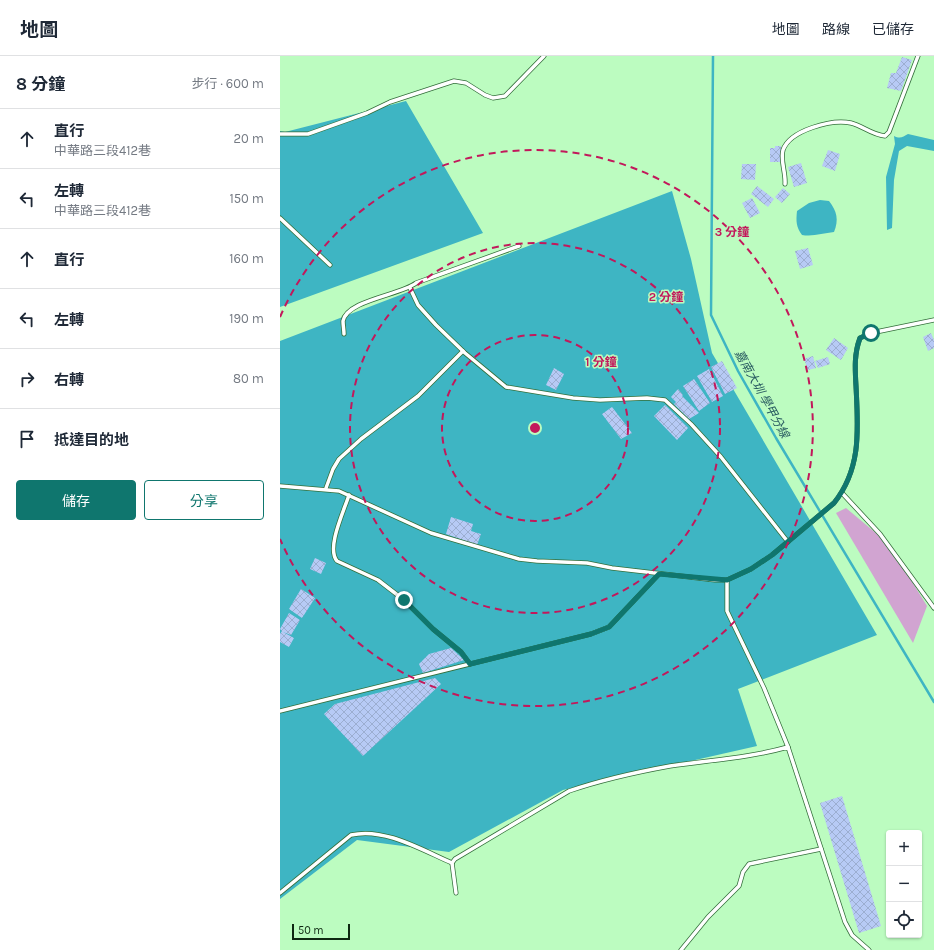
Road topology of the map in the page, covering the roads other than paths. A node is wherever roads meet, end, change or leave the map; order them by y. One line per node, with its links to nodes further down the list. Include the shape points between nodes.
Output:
1 (544, 56): 3 (lane, via 505,96 500,98 485,95 466,83 454,81 390,102 308,134)
2 (918, 56): 4 (lane, via 889,132 885,136 839,121 814,127 797,135 786,143 782,152)
3 (280, 134)
4 (785, 184)
5 (280, 218): 7 (lane)
6 (519, 246): 8 (lane, via 416,283)
7 (330, 265)
8 (410, 288): 10 (lane, via 353,309 346,314 343,321); 11 (lane, via 418,305)
9 (934, 320): 14 (lane, via 871,333 860,338 855,362 858,436 853,468)
10 (344, 334)
11 (463, 351): 13 (lane, via 418,396 338,459); 16 (lane, via 506,387 573,398 665,400 721,457)
12 (280, 486): 13 (lane)
13 (326, 488): 15 (lane)
14 (842, 493): 16 (lane); 19 (lane, via 880,534)
15 (349, 495): 17 (lane, via 431,533 519,558 537,562 587,563); 20 (lane, via 332,546 333,557 378,580 404,600 461,652)
16 (788, 542): 18 (lane, via 751,569)
17 (659, 574): 18 (lane); 20 (lane, via 609,627 591,634)
18 (727, 580): 22 (lane, via 727,611 764,688)
19 (934, 608)
20 (470, 664): 21 (lane)
21 (280, 711)
22 (788, 747): 23 (lane); 24 (lane, via 764,754 669,766 588,784 538,808)
23 (821, 849): 27 (lane, via 749,864 742,872 739,886 708,917); 28 (lane, via 845,922 852,935)
24 (452, 863): 25 (lane, via 400,840 361,833 351,835); 26 (lane)
25 (280, 893)
26 (456, 893)
27 (681, 950)
28 (869, 950)

